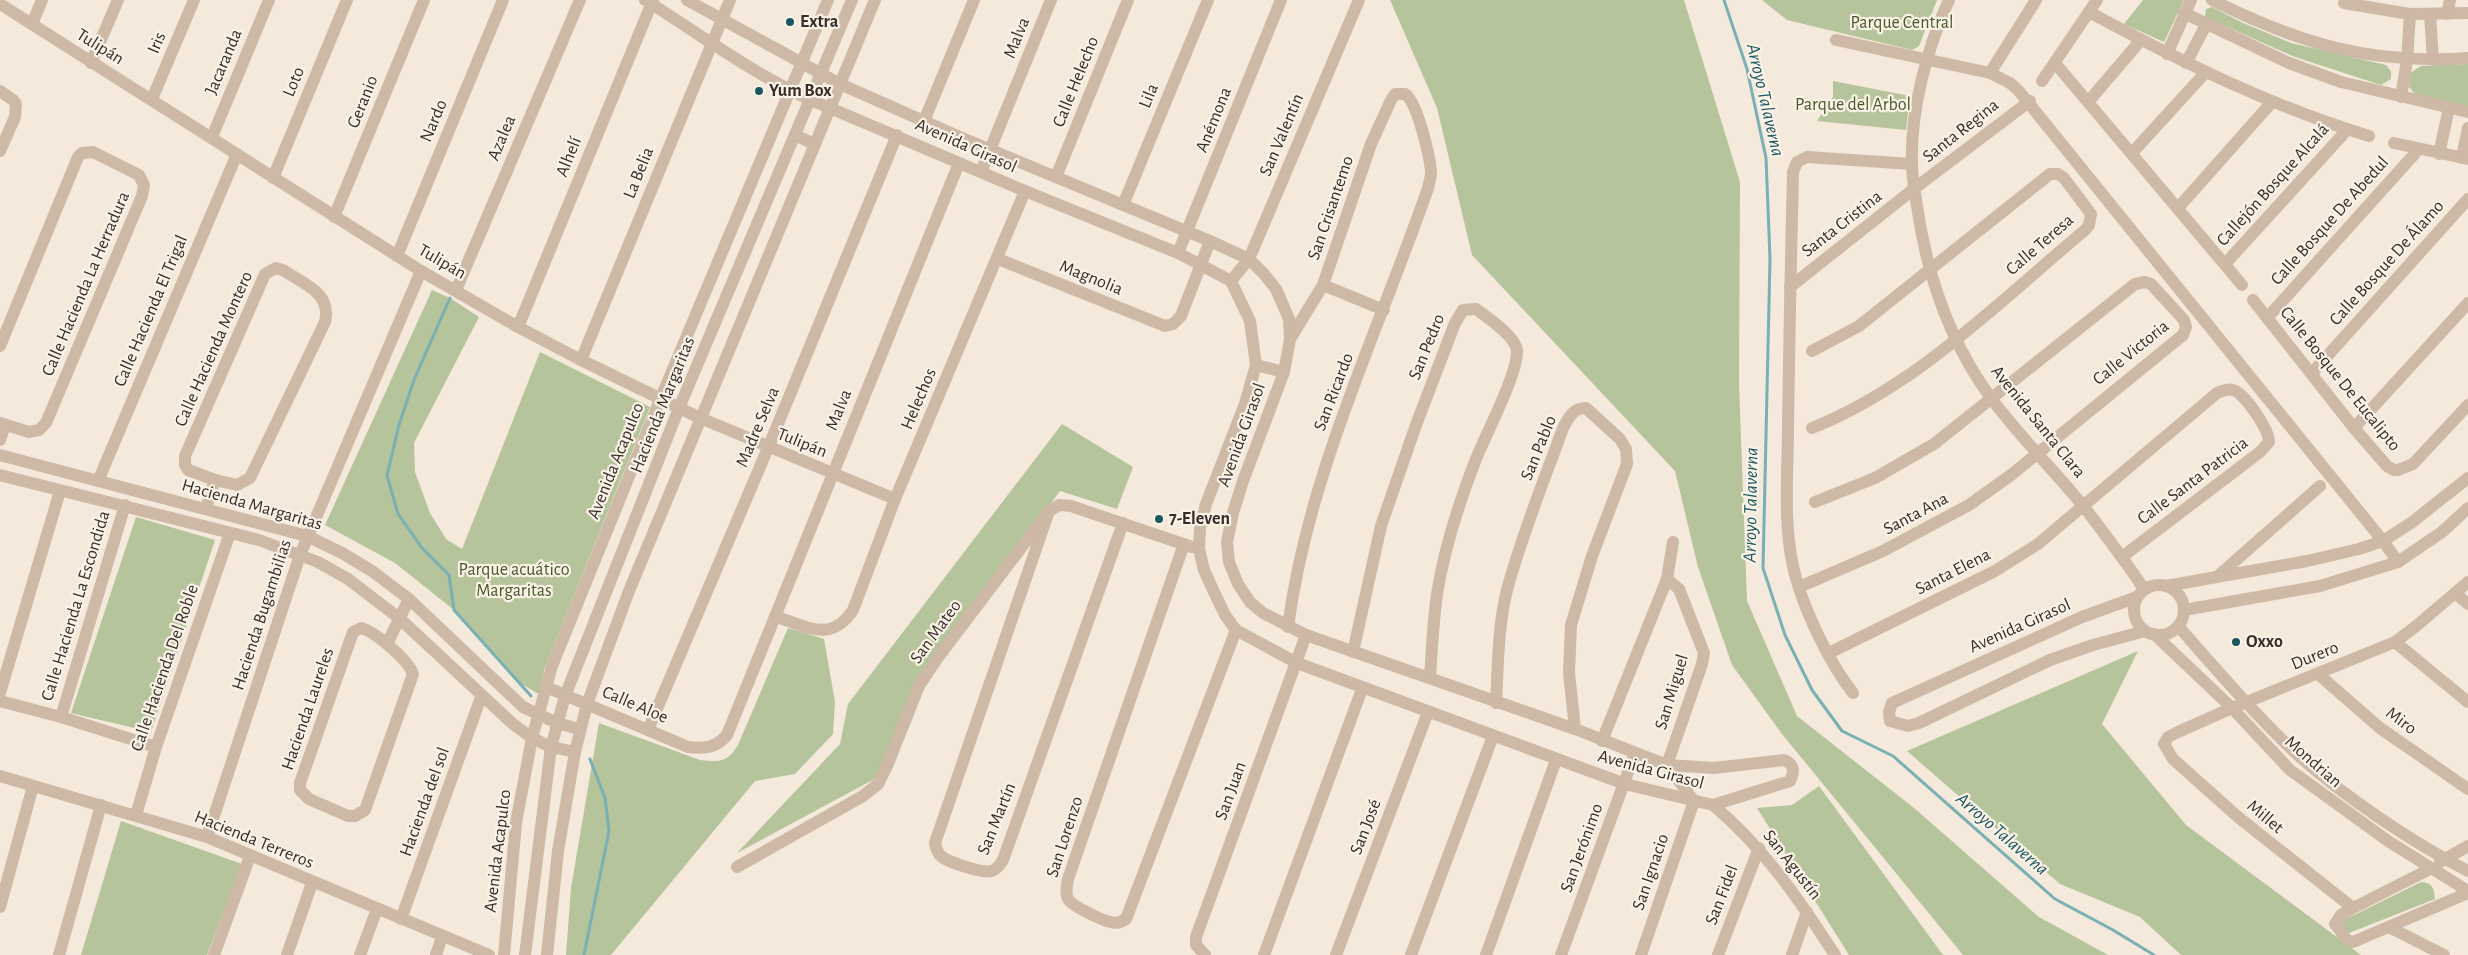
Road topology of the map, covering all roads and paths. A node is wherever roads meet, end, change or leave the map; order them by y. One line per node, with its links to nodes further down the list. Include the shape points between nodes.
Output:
1 (42, 0): 38 (street)
2 (118, 0): 47 (street)
3 (194, 0): 60 (street, Iris)
4 (269, 0): 74 (street, Jacaranda)
5 (347, 0): 88 (street, Loto)
6 (424, 0): 94 (street, Geranio)
7 (503, 0): 98 (street, Nardo)
8 (580, 0): 109 (street, Azalea)
9 (687, 0): 36 (street, Avenida Girasol)
10 (730, 0): 36 (street, La Belia)
11 (828, 0): 50 (street, Avenida Acapulco)
12 (852, 0): 53 (street)
13 (875, 0): 55 (street)
14 (974, 0): 68 (street)
15 (1051, 0): 78 (street, Malva)
16 (1128, 0): 87 (street, Calle Helecho)
17 (1208, 0): 92 (street, Lila)
18 (1281, 0): 95 (street, Anémona)
19 (1359, 0): 100 (street, San Valentín)
20 (1949, 0): 44 (street, Avenida Santa Clara)
21 (2036, 0): 51 (street)
22 (2097, 0): 30 (street)
23 (2192, 0): 31 (street)
24 (2450, 0): 35 (street)
25 (650, 1): 41 (street, Avenida Girasol); 114 (street, Alhelí)
26 (2215, 1): 45 (street, via 2317,44)
27 (2344, 3): 29 (street)
28 (0, 4): 38 (street, Tulipán)
29 (2368, 4): 33 (street)
30 (2089, 12): 40 (street); 48 (street)
31 (2184, 13): 37 (street); 42 (street)
32 (2468, 13): 35 (street)
33 (2410, 14): 34 (street); 45 (street)
34 (2430, 14): 35 (street); 46 (street)
35 (2447, 14)
36 (722, 21): 41 (street, La Belia); 50 (street, Avenida Girasol)
37 (2207, 23): 49 (street); 59 (street, via 2289,63 2342,82)
38 (32, 24): 47 (street, Tulipán)
39 (1836, 40): 44 (street)
40 (2141, 40): 42 (street); 63 (street)
41 (711, 44): 56 (street, Avenida Girasol); 119 (street, La Belia)
42 (2167, 54): 49 (street)
43 (2468, 58): 46 (street)
44 (1927, 60): 51 (street); 85 (street, Avenida Santa Clara, via 1916,107)
45 (2407, 60): 46 (street); 59 (street)
46 (2433, 60)
47 (91, 63): 60 (street, Tulipán)
48 (2055, 63): 54 (street); 63 (street)
49 (2186, 63): 52 (street)
50 (802, 65): 53 (street, Avenida Girasol); 56 (street, Avenida Acapulco)
51 (1990, 73): 62 (street, via 2010,83)
52 (2206, 73): 64 (street); 80 (street)
53 (822, 75): 55 (street, Avenida Girasol); 61 (street, Hacienda Margaritas)
54 (2042, 81)
55 (840, 84): 65 (street); 68 (street, Avenida Girasol)
56 (790, 90): 61 (street, Avenida Girasol); 124 (street, Avenida Acapulco)
57 (0, 91): 79 (street, via 13,100 16,110)
58 (1405, 94): 106 (street, San Crisantemo, via 1395,94 1371,144); 112 (street, San Ricardo, via 1413,102 1431,174)
59 (2401, 96): 66 (street)
60 (152, 99): 74 (street, Tulipán)
61 (810, 100): 65 (street, Avenida Girasol); 71 (street, Hacienda Margaritas)
62 (2030, 101): 89 (street, Santa Regina); 152 (street)
63 (2088, 102): 80 (street)
64 (2272, 102): 70 (street); 93 (street)
65 (830, 108): 72 (street, Avenida Girasol); 76 (street)
66 (2449, 108): 67 (street); 82 (street)
67 (2468, 112)
68 (924, 121): 78 (street, Avenida Girasol)
69 (2468, 128): 83 (street)
70 (2347, 130): 73 (street); 102 (street, Callejón Bosque Alcalá)
71 (795, 135): 76 (street); 126 (street, Hacienda Margaritas)
72 (897, 135): 84 (street, Avenida Girasol); 132 (street, Madre Selva)
73 (2369, 136)
74 (212, 137): 81 (street, Tulipán)
75 (2394, 143): 77 (street)
76 (814, 144): 127 (street)
77 (2419, 149): 82 (street); 113 (street, Calle Bosque De Abedul)
78 (990, 150): 86 (street, Malva); 87 (street, Avenida Girasol)
79 (0, 152)
80 (2132, 153): 93 (street)
81 (237, 154): 88 (street, Tulipán); 139 (street, Calle Hacienda El Trigal)
82 (2439, 154): 83 (street)
83 (2465, 159)
84 (959, 162): 86 (street, Avenida Girasol); 135 (street, Malva)
85 (1912, 164): 89 (street, Avenida Santa Clara); 108 (street, via 1812,157 1797,162 1793,172)
86 (981, 172): 90 (street, Avenida Girasol)
87 (1056, 177): 92 (street, Avenida Girasol)
88 (273, 178): 94 (street, Tulipán)
89 (1915, 188): 103 (street, Avenida Santa Clara); 108 (street, Santa Cristina)
90 (1025, 191): 97 (street, Avenida Girasol); 99 (street, Helechos)
91 (2468, 199): 122 (street, Calle Bosque De Álamo)
92 (1123, 205): 95 (street, Avenida Girasol)
93 (2178, 208): 102 (street)
94 (334, 217): 98 (street, Tulipán)
95 (1187, 232): 96 (street, Avenida Girasol); 97 (street, Anémona)
96 (1210, 241): 100 (street, Avenida Girasol); 101 (street)
97 (1178, 253): 101 (street, Avenida Girasol)
98 (397, 256): 104 (street, Tulipán)
99 (998, 259): 101 (street, Magnolia, via 1158,324 1173,324 1181,316); 142 (street, Helechos)
100 (1248, 259): 105 (street, San Valentín); 116 (street, Avenida Girasol, via 1276,289 1289,320)
101 (1201, 263): 105 (street, Avenida Girasol)
102 (2225, 264): 107 (street)
103 (1928, 268): 115 (street, Avenida Santa Clara); 115 (street, Calle Teresa, via 2050,174 2064,178 2091,214 2085,230); 118 (street, via 1859,326)
104 (421, 272): 109 (street, Tulipán); 151 (street, Hacienda Bugambilias)
105 (1231, 281): 120 (street, Avenida Girasol, via 1250,321)
106 (1323, 285): 112 (street); 116 (street, San Crisantemo)
107 (2242, 285)
108 (1790, 287): 163 (street, via 1788,513 1793,566)
109 (456, 290): 114 (street, Tulipán)
110 (2254, 300): 113 (street, Calle Bosque De Eucalipto)
111 (2468, 303): 130 (street)
112 (1384, 310): 172 (street, San Ricardo, via 1341,419 1308,521 1294,576)
113 (2268, 316): 122 (street, Calle Bosque De Eucalipto)
114 (518, 327): 119 (street, Tulipán)
115 (1955, 339): 123 (street, Avenida Santa Clara); 129 (street, via 1858,408)
116 (1290, 340): 121 (street, Avenida Girasol)
117 (0, 346): 128 (street, Calle Hacienda La Herradura, via 78,157 82,153 93,152 138,175 144,185 142,196 46,422 34,431)
118 (1812, 351)
119 (581, 360): 124 (street, Tulipán)
120 (1256, 365): 121 (street); 155 (street, Avenida Girasol, via 1206,504)
121 (1284, 372): 172 (street, Avenida Girasol, via 1243,481 1227,542 1229,562 1250,602 1263,614)
122 (2312, 373): 130 (street, Calle Bosque De Eucalipto)
123 (1990, 397): 133 (street, Avenida Santa Clara); 133 (street, Calle Victoria, via 2140,282 2151,284 2184,320 2183,335); 143 (street, Calle Victoria, via 1915,457 1875,478)
124 (660, 400): 126 (street, Tulipán); 183 (street, Avenida Acapulco, via 579,596)
125 (2468, 405): 130 (street, Calle Bosque De Eucalipto, via 2413,464 2398,470 2387,466)
126 (680, 408): 127 (street, Tulipán); 187 (street, Hacienda Margaritas)
127 (700, 418): 132 (street, Tulipán); 193 (street)
128 (3, 424): 131 (street, Calle Hacienda La Herradura)
129 (1812, 428)
130 (2354, 428)
131 (0, 440)
132 (768, 448): 135 (street, Tulipán); 201 (street, Madre Selva)
133 (2037, 452): 145 (street, Avenida Santa Clara); 163 (street, Santa Ana, via 1991,490 1946,518 1883,551)
134 (0, 455): 139 (street, Hacienda Margaritas)
135 (832, 474): 142 (street, Tulipán); 169 (street, Malva)
136 (0, 475): 141 (street, Hacienda Margaritas)
137 (2468, 478): 152 (street, via 2438,503)
138 (215, 480): 138 (street, Calle Hacienda Montero, via 237,485 250,478 325,322 327,312 322,297 283,270 269,270 265,274 184,456 188,470); 146 (street)
139 (98, 481): 146 (street, Hacienda Margaritas)
140 (2320, 486): 159 (street)
141 (60, 491): 144 (street, Hacienda Margaritas); 185 (street)
142 (895, 499): 169 (street, Helechos, via 846,621 838,627 819,630)
143 (1815, 502)
144 (125, 506): 150 (street, Hacienda Margaritas); 197 (street, Calle Hacienda La Escondida)
145 (2083, 507): 157 (street, Avenida Santa Clara); 157 (street, Calle Santa Patricia, via 2217,393 2232,390 2246,400 2269,435 2269,442); 179 (street, Santa Elena, via 2012,562)
146 (206, 508): 151 (street, Hacienda Margaritas)
147 (2468, 508): 158 (street, via 2442,532)
148 (1050, 511): 149 (street, via 1059,505 1070,506); 149 (street, San Martín, via 935,842 942,857 982,872 998,867 1003,860); 226 (street, San Mateo, via 938,656 919,686 878,784 863,796)
149 (1123, 523): 154 (street)
150 (230, 533): 156 (street, Hacienda Margaritas); 207 (street, Calle Hacienda Del Roble)
151 (307, 536): 156 (street, Hacienda Bugambilias); 166 (street, Hacienda Margaritas, via 372,571)
152 (2383, 540): 158 (street); 159 (street, via 2328,557)
153 (1673, 542): 160 (street)
154 (1184, 544): 155 (street); 173 (street, San Lorenzo, via 1068,879 1066,892 1069,901 1077,906 1110,922 1120,923 1126,919)
155 (1199, 549): 173 (street, Avenida Girasol, via 1214,592)
156 (300, 555): 170 (street, Hacienda Margaritas, via 348,579); 221 (street, Hacienda Bugambilias)
157 (2122, 557): 164 (street, Avenida Santa Clara)
158 (2398, 562): 168 (street, via 2320,586)
159 (2218, 576): 162 (street)
160 (1667, 579): 204 (street); 212 (street, San Miguel, via 1679,589 1704,653)
161 (2468, 582): 165 (street, Durero)
162 (2166, 586): 164 (street, via 2158,584); 168 (street, via 2179,595)
163 (1799, 587): 179 (street)
164 (2141, 593): 174 (street, via 2134,612 2139,625); 174 (street, Avenida Girasol, via 1892,703 1890,721 1908,726 2050,660 2093,645)
165 (2455, 593): 167 (street); 176 (street, Durero)
166 (409, 599): 170 (street); 196 (street, Hacienda Margaritas, via 512,698)
167 (2468, 604)
168 (2184, 610): 171 (street)
169 (777, 616): 208 (street, Malva, via 727,735 721,743)
170 (399, 618): 177 (street); 188 (street, Hacienda Margaritas)
171 (2178, 626): 174 (street, via 2171,631); 190 (street, Mondrian)
172 (1288, 627): 175 (street, Avenida Girasol)
173 (1236, 630): 180 (street, Avenida Girasol)
174 (2150, 632): 194 (street, Mondrian)
175 (1306, 635): 178 (street, Avenida Girasol); 180 (street, San Juan)
176 (2395, 642): 181 (street, Durero); 191 (street)
177 (387, 644): 177 (street, Hacienda Laureles, via 409,667 412,678 365,810 348,816 310,799 300,790 300,783 353,632 366,629)
178 (1353, 652): 182 (street, Avenida Girasol); 182 (street, San Pedro, via 1381,526 1416,425 1454,323 1463,310 1476,310 1508,336 1518,351 1476,460 1446,556 1437,594)
179 (1829, 653): 186 (street)
180 (1297, 663): 184 (street, Avenida Girasol); 247 (street, San Juan, via 1196,937 1196,945)
181 (2318, 674): 190 (street, Durero); 216 (street, Miro, via 2380,728)
182 (1430, 678): 192 (street, Avenida Girasol)
183 (546, 687): 187 (street, Calle Aloe); 196 (street, Avenida Acapulco)
184 (1362, 689): 195 (street, Avenida Girasol); 248 (street)
185 (0, 693)
186 (1853, 693)
187 (565, 696): 193 (street, Calle Aloe); 198 (street, Hacienda Margaritas)
188 (481, 697): 203 (street, Hacienda Margaritas); 235 (street, Hacienda del sol)
189 (0, 701): 197 (street)
190 (2246, 702): 194 (street, Durero); 225 (street, Mondrian, via 2300,756 2368,809)
191 (2468, 702)
192 (1496, 703): 200 (street, Avenida Girasol); 200 (street, San Pablo, via 1499,640 1507,590 1564,428 1571,414 1578,408 1586,408 1620,439 1626,449 1627,464 1592,556 1571,624 1569,673)
193 (587, 704): 199 (street); 201 (street, Calle Aloe)
194 (2232, 708): 205 (street, Durero, via 2168,737); 227 (street, Mondrian, via 2290,770)
195 (1428, 712): 202 (street, Avenida Girasol); 249 (street, San José)
196 (538, 716): 198 (street, Hacienda Margaritas); 203 (street, Avenida Acapulco)
197 (61, 717): 207 (street)
198 (557, 723): 199 (street, Hacienda Margaritas); 206 (street, Hacienda Margaritas)
199 (579, 729): 209 (street)
200 (1574, 729): 204 (street, Avenida Girasol)
201 (648, 730): 208 (street, Calle Aloe, via 688,747)
202 (1493, 736): 211 (street, Avenida Girasol); 250 (street)
203 (532, 738): 206 (street, Hacienda Margaritas); 244 (street, Avenida Acapulco, via 516,823)
204 (1602, 741): 210 (street, Avenida Girasol)
205 (2164, 744): 232 (street, Millet, via 2173,759 2238,817)
206 (552, 746): 209 (street, Hacienda Margaritas); 245 (street)
207 (156, 747): 220 (street, Calle Hacienda Del Roble)
208 (711, 747)
209 (575, 752): 246 (street, via 558,851)
210 (1635, 753): 212 (street, Avenida Girasol); 214 (street, San Jerónimo)
211 (1556, 760): 214 (street, Avenida Girasol); 251 (street)
212 (1668, 765): 217 (street); 219 (street, Avenida Girasol, via 1714,768 1778,760 1790,762 1793,767 1790,781)
213 (0, 776): 215 (street, Hacienda Terreros)
214 (1624, 784): 217 (street, Avenida Girasol); 252 (street, San Jerónimo)
215 (33, 786): 218 (street, Hacienda Terreros); 231 (street)
216 (2468, 789)
217 (1694, 800): 219 (street, Avenida Girasol); 253 (street, San Ignacio)
218 (101, 805): 220 (street, Hacienda Terreros); 238 (street)
219 (1713, 805): 223 (street, San Agustín)
220 (136, 814): 221 (street, Hacienda Terreros)
221 (207, 837): 224 (street, Hacienda Terreros)
222 (2468, 846): 225 (street)
223 (1759, 848): 234 (street, San Agustín); 254 (street, San Fidel)
224 (250, 856): 229 (street, Hacienda Terreros); 239 (street)
225 (2445, 860): 227 (street); 228 (street, Mondrian)
226 (737, 867)
227 (2430, 869): 230 (street, Mondrian); 232 (street)
228 (2468, 871)
229 (312, 883): 233 (street, Hacienda Terreros); 240 (street)
230 (2468, 892): 236 (street)
231 (0, 908)
232 (2353, 908): 236 (street, via 2340,915 2335,924 2349,941)
233 (376, 909): 235 (street, Hacienda Terreros); 241 (street)
234 (1807, 912): 255 (street); 256 (street, San Agustín)
235 (401, 919): 237 (street, Hacienda Terreros)
236 (2389, 926): 257 (street)
237 (442, 937): 242 (street); 243 (street, Hacienda Terreros)
238 (60, 955)
239 (214, 955)
240 (287, 955)
241 (360, 955)
242 (436, 955)
243 (489, 955)
244 (504, 955)
245 (525, 955)
246 (547, 955)
247 (1205, 955)
248 (1264, 955)
249 (1336, 955)
250 (1412, 955)
251 (1486, 955)
252 (1561, 955)
253 (1642, 955)
254 (1718, 955)
255 (1792, 955)
256 (1835, 955)
257 (2444, 955)

